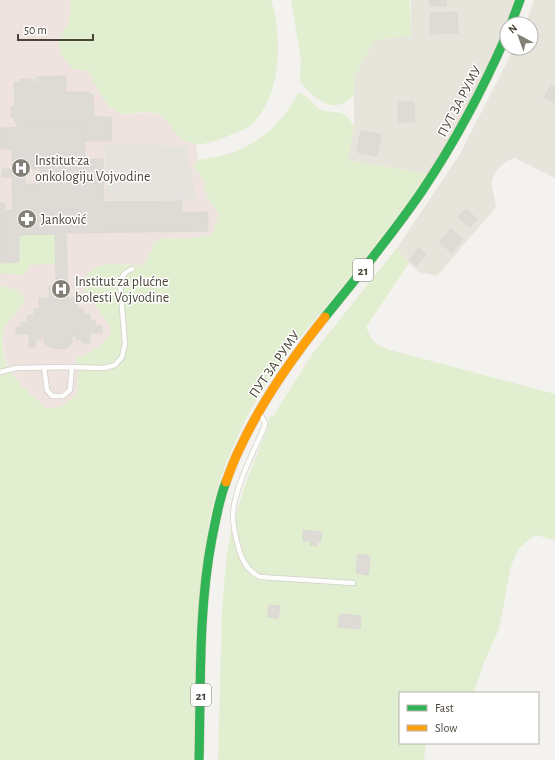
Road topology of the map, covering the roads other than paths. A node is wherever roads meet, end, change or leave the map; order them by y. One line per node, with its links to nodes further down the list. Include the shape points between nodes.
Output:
1 (520, 0): 2 (main road)
2 (514, 16)
3 (499, 51): 8 (main road, ПУТ ЗА РУМУ / 21, via 472,109 437,170 386,240 307,340)
4 (132, 269): 6 (lane, via 125,272 120,283 124,344 122,357 115,365 104,368)
5 (44, 367): 6 (lane); 6 (lane, via 47,390 52,396 63,396 70,390); 7 (lane, via 16,368)
6 (72, 367)
7 (0, 372)
8 (258, 410): 9 (lane, via 265,423 241,481 233,509 234,530 244,562 252,572 260,576); 10 (main road, ПУТ ЗА РУМУ / 21, via 235,457 214,522 202,629)
9 (353, 584)
10 (199, 760)

